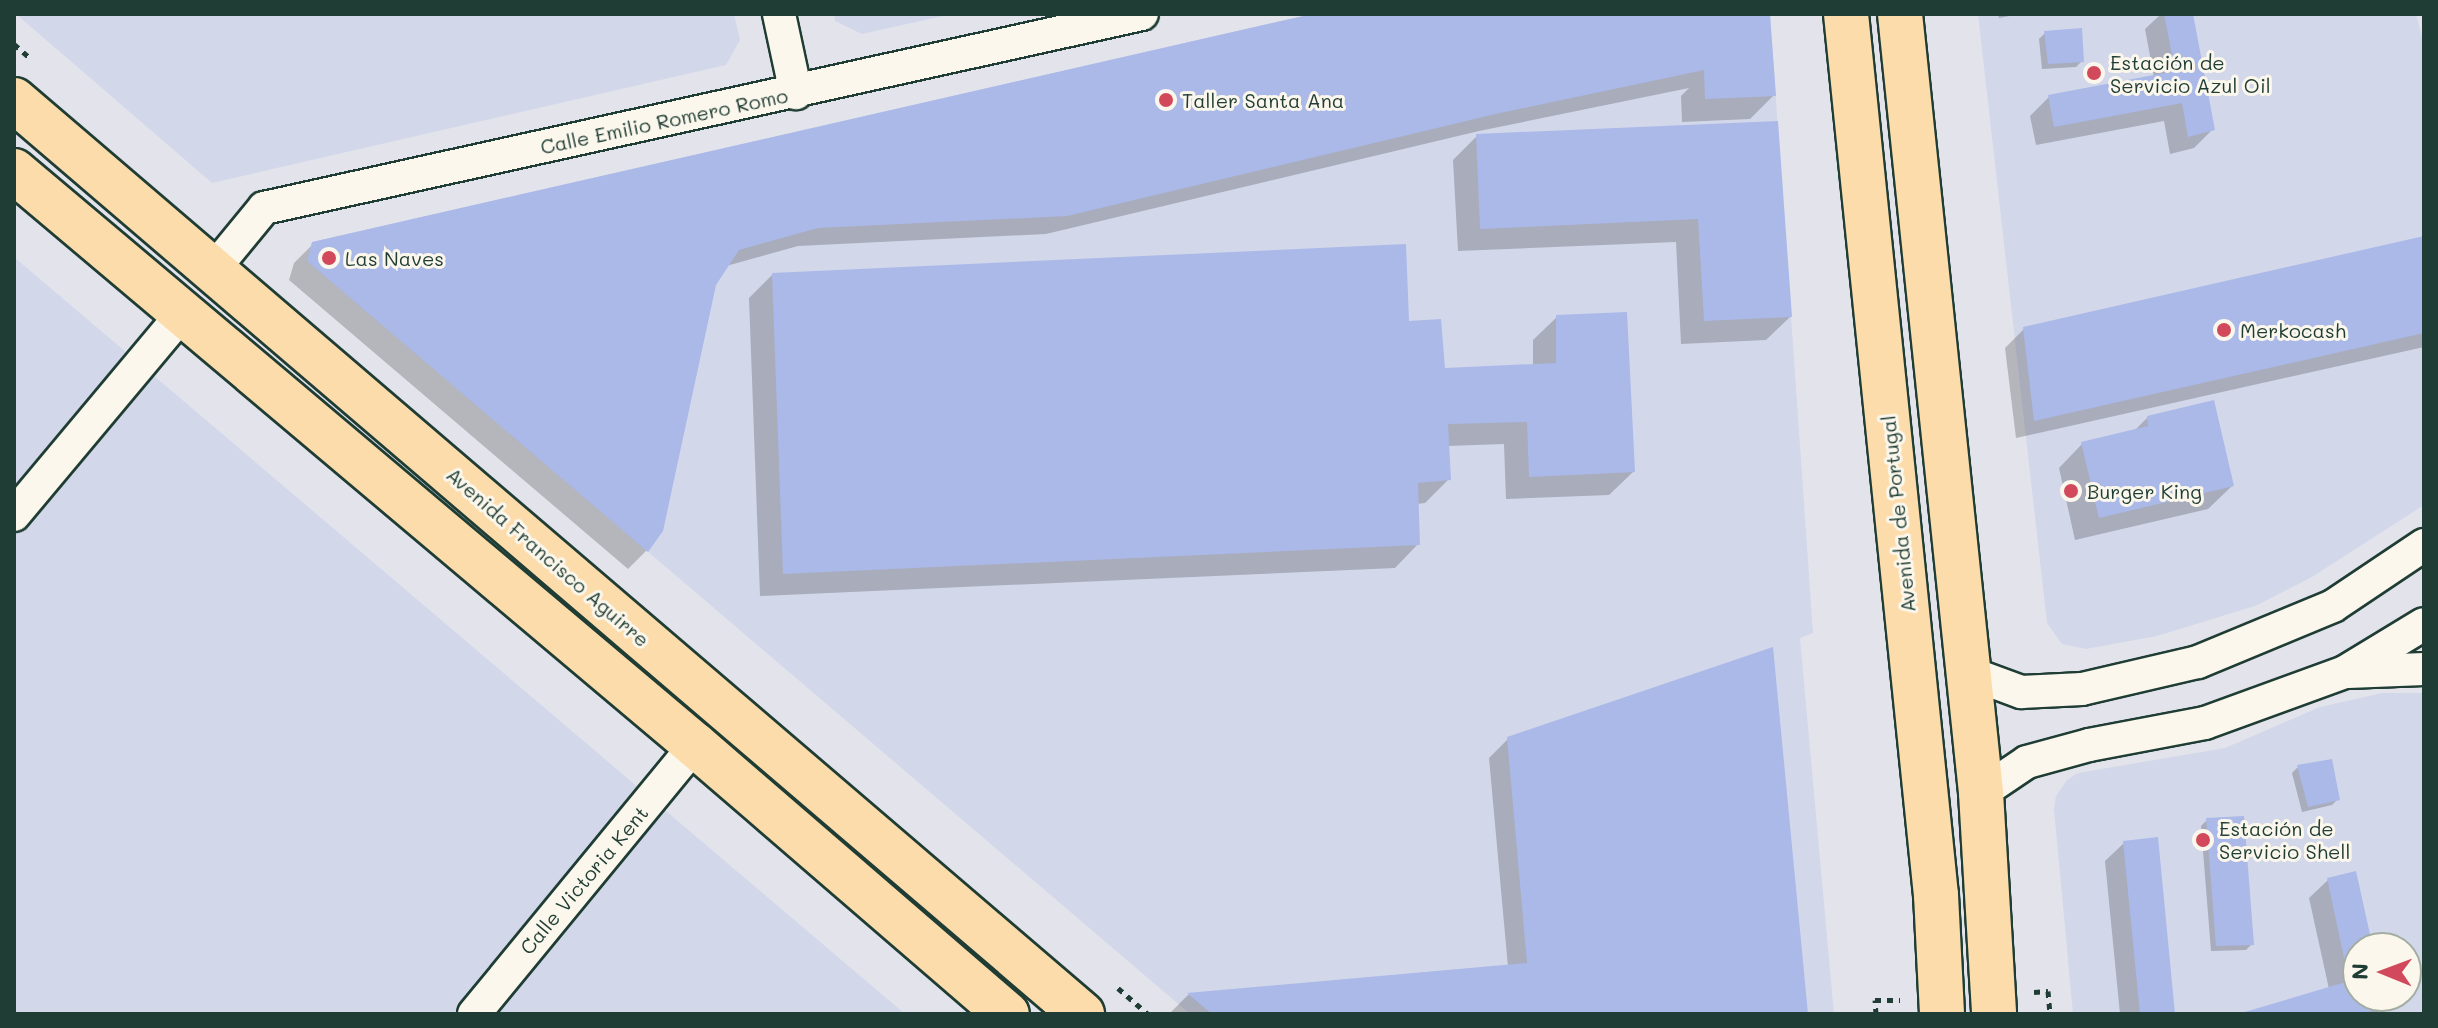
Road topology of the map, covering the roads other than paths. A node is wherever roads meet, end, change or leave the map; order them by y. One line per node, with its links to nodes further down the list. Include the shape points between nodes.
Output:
1 (779, 14): 5 (street)
2 (1142, 14): 5 (street, Calle Emilio Romero Romo)
3 (1846, 14): 21 (main road, Avenida de Portugal, via 1934,864)
4 (1900, 14): 14 (main road)
5 (796, 93): 8 (street, Calle Emilio Romero Romo, via 264,208)
6 (14, 100): 8 (main road, Avenida Francisco Aguirre)
7 (14, 171): 9 (main road)
8 (213, 270): 20 (main road, Avenida Francisco Aguirre)
9 (182, 314): 10 (street); 16 (main road)
10 (14, 515)
11 (2424, 545): 14 (street, via 2333,606 2198,662 2082,689 2051,691 2021,692)
12 (2424, 624): 15 (street)
13 (2424, 669): 15 (street)
14 (1967, 672): 17 (main road)
15 (2345, 672): 17 (street, via 2205,723 2027,762)
16 (695, 745): 18 (street, Calle Victoria Kent); 19 (main road)
17 (1981, 793): 22 (main road)
18 (474, 1014)
19 (1007, 1014)
20 (1082, 1014)
21 (1942, 1014)
22 (1994, 1014)

